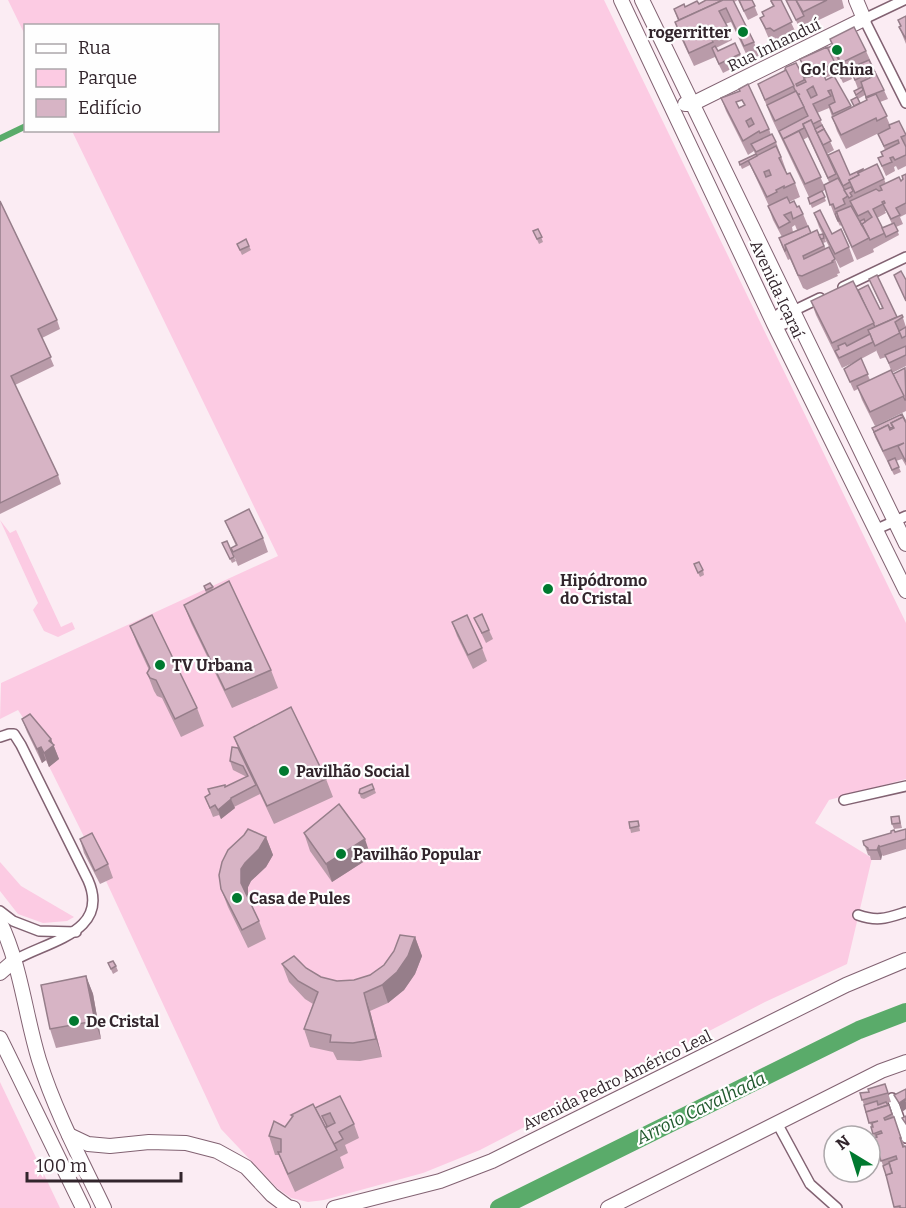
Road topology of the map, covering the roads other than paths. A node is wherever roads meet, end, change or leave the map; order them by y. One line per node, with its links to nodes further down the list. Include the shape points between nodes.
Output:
1 (621, 0): 6 (main road, Avenida Icaraí)
2 (642, 0): 7 (main road, Avenida Icaraí)
3 (856, 0): 5 (main road)
4 (904, 0): 5 (street, Rua Inhanduí)
5 (864, 19): 7 (main road, Rua Inhanduí); 8 (street)
6 (670, 101): 7 (main road); 11 (main road, Avenida Icaraí)
7 (692, 104): 10 (main road, Avenida Icaraí)
8 (906, 104)
9 (906, 256): 10 (street)
10 (793, 311): 11 (street, via 780,313); 12 (main road, Avenida Icaraí)
11 (774, 324): 13 (main road, Avenida Icaraí)
12 (901, 519): 13 (street); 14 (main road, Avenida Icaraí)
13 (877, 529): 15 (main road, Avenida Icaraí)
14 (906, 544)
15 (906, 591)
16 (0, 737): 23 (street, via 14,734 21,745 92,889 91,910)
17 (906, 786): 18 (street)
18 (844, 800)
19 (0, 911): 23 (street, via 39,931)
20 (906, 912): 21 (street, via 872,920)
21 (858, 915)
22 (0, 922): 24 (main road)
23 (76, 932): 24 (street)
24 (15, 960): 26 (main road); 31 (main road, via 39,1060)
25 (906, 960): 36 (main road, Avenida Pedro Américo Leal, via 846,985 492,1161 440,1181)
26 (0, 973)
27 (0, 1038): 33 (main road)
28 (906, 1062): 30 (main road)
29 (892, 1098): 32 (street)
30 (777, 1123): 37 (main road); 38 (street, via 810,1184)
31 (69, 1135): 34 (main road); 35 (main road, via 88,1144 186,1143 217,1151 246,1167 272,1195)
32 (906, 1138)
33 (83, 1208)
34 (104, 1208)
35 (293, 1208)
36 (334, 1208)
37 (608, 1208)
38 (837, 1208)

